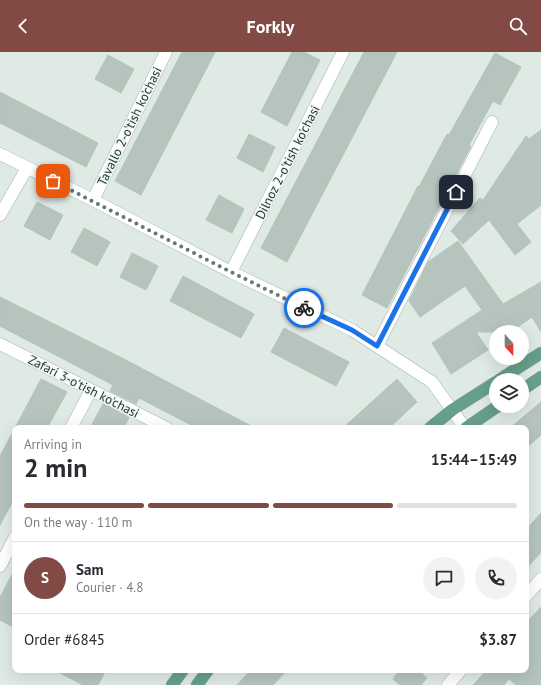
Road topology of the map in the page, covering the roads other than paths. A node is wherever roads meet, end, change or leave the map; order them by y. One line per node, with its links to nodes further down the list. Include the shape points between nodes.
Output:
1 (166, 52): 6 (street, Tavallo 2-o'tish ko'chasi)
2 (343, 52): 8 (street, Dilnoz 2-o'tish ko'chasi)
3 (492, 122): 10 (street)
4 (0, 154): 5 (street)
5 (26, 168): 6 (street); 7 (street)
6 (93, 200): 8 (street)
7 (0, 215)
8 (231, 272): 10 (street, via 352,330)
9 (0, 344): 16 (street, Zafari 3-o'tish ko'chasi)
10 (377, 346): 17 (street, via 432,382)
11 (541, 353): 12 (main road)
12 (511, 373)
13 (541, 377): 14 (main road)
14 (529, 385)
15 (489, 386): 17 (main road)
16 (91, 390): 19 (street); 20 (street, Zafari 3-o'tish ko'chasi)
17 (452, 410): 21 (main road); 22 (street)
18 (489, 412): 23 (main road)
19 (73, 425)
20 (161, 425)
21 (434, 425)
22 (463, 425)
23 (470, 425)
24 (12, 543): 25 (street)
25 (0, 566)
26 (541, 579): 27 (street)
27 (529, 593)
28 (181, 673): 31 (main road)
29 (206, 673): 32 (main road)
30 (458, 673): 33 (street)
31 (172, 685)
32 (197, 685)
33 (448, 685)

